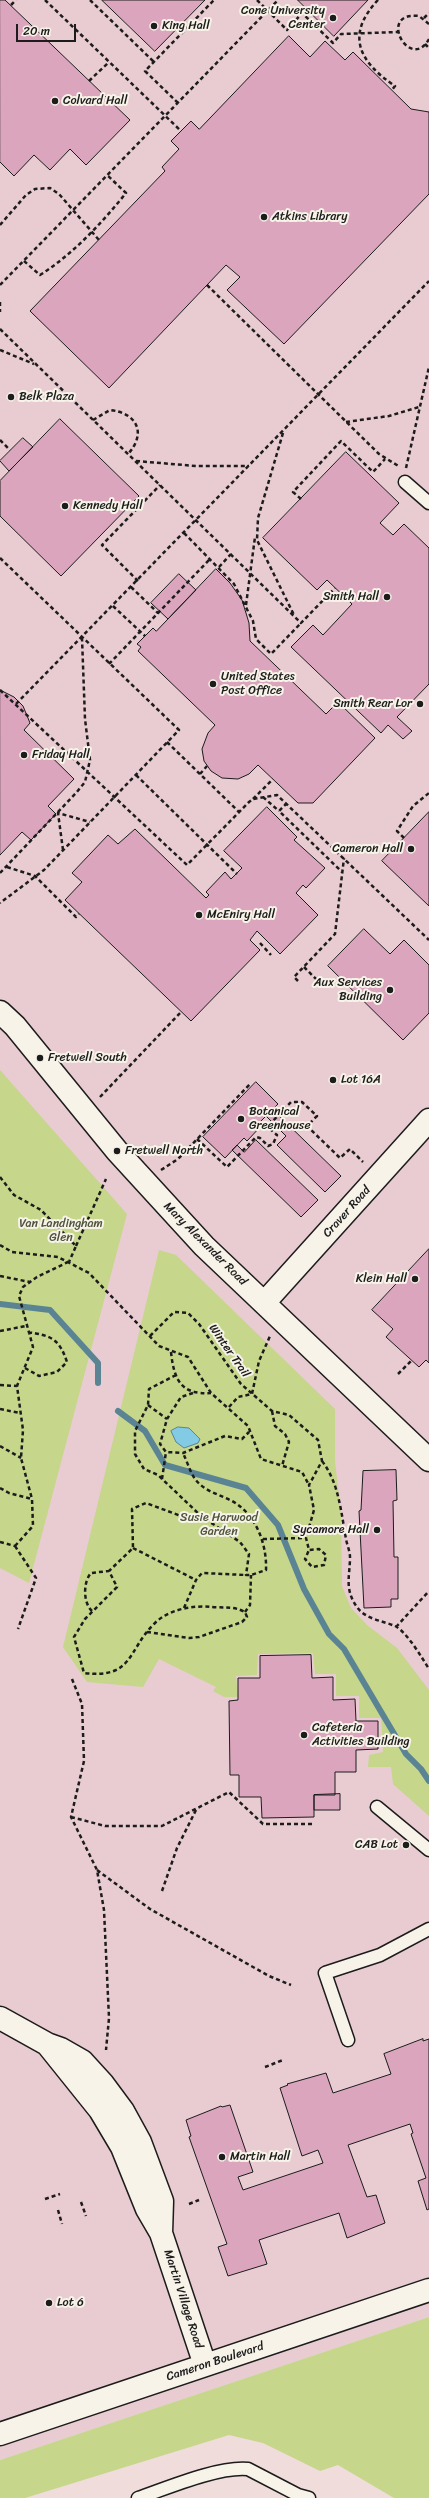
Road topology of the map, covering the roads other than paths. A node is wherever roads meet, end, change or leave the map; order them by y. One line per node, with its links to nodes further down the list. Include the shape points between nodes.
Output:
1 (405, 482): 2 (lane)
2 (429, 503)
3 (0, 1012): 5 (street, Mary Alexander Road, via 15,1026 96,1125 168,1207)
4 (429, 1120): 5 (street, Craver Road)
5 (264, 1303): 6 (street, Mary Alexander Road)
6 (429, 1460)
7 (377, 1807): 8 (lane)
8 (429, 1850)
9 (429, 1928): 11 (lane, via 380,1955 325,1973)
10 (0, 2018): 13 (street, Martin Village Road, via 82,2061 123,2111 140,2142 162,2201 161,2233)
11 (348, 2040)
12 (429, 2290): 13 (street, Cameron Boulevard)
13 (205, 2365): 14 (street, Cameron Boulevard)
14 (0, 2434)
15 (138, 2498): 16 (lane, via 215,2473 241,2468 248,2469 298,2495)
16 (310, 2498)

